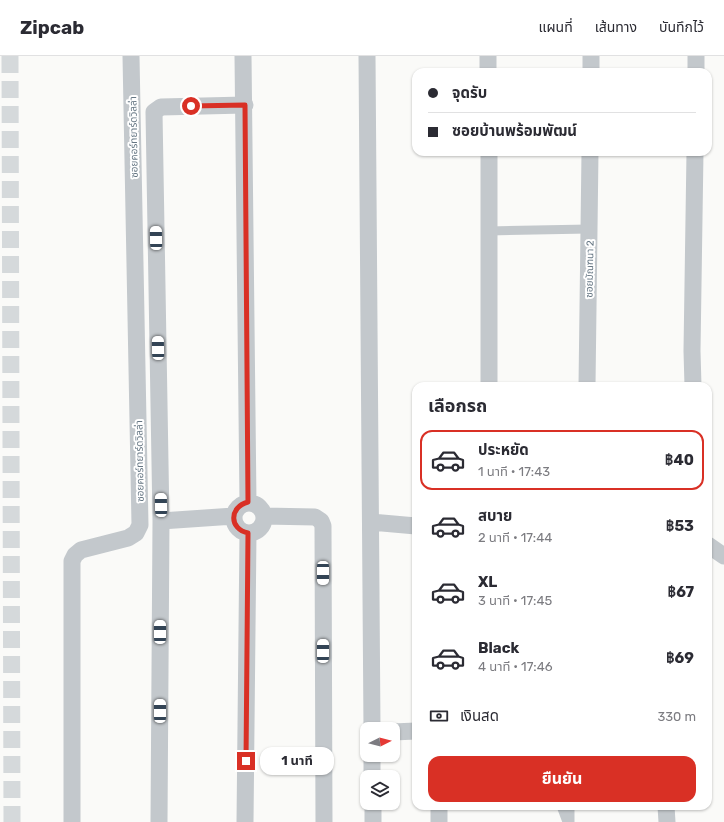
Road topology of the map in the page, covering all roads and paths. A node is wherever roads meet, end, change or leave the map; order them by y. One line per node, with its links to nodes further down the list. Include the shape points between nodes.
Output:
1 (131, 56): 36 (street, ซอยคอร์ทยาร์ดวิลล่า, via 140,525 136,533 128,538 81,550 72,561)
2 (243, 56): 10 (street)
3 (368, 56): 23 (street)
4 (488, 56): 7 (street)
5 (591, 56): 8 (street)
6 (696, 56): 9 (street)
7 (488, 68)
8 (591, 68)
9 (696, 68)
10 (245, 105): 19 (street); 22 (street, via 161,107 154,112)
11 (489, 156): 15 (street)
12 (590, 156): 14 (street, ซอยมัณฑนา 2)
13 (695, 156): 18 (street)
14 (589, 229): 15 (lane); 17 (street, ซอยมัณฑนา 2)
15 (489, 231): 16 (street)
16 (489, 382)
17 (588, 382)
18 (692, 382)
19 (248, 502): 20 (street, via 240,505); 21 (street, via 261,508)
20 (234, 516): 22 (street); 25 (street, via 236,526)
21 (264, 516): 25 (street, via 262,526); 39 (street, via 315,517 323,526)
22 (161, 521): 37 (street)
23 (371, 522): 24 (street); 28 (street)
24 (412, 526)
25 (248, 533): 38 (street)
26 (712, 548): 27 (street)
27 (724, 556)
28 (372, 722)
29 (412, 731): 30 (street)
30 (400, 732)
31 (373, 810): 40 (street)
32 (439, 810): 41 (street)
33 (562, 810): 42 (lane)
34 (570, 810): 43 (lane)
35 (666, 810): 44 (street)
36 (72, 822)
37 (159, 822)
38 (245, 822)
39 (324, 822)
40 (373, 822)
41 (439, 822)
42 (567, 822)
43 (570, 822)
44 (667, 822)

